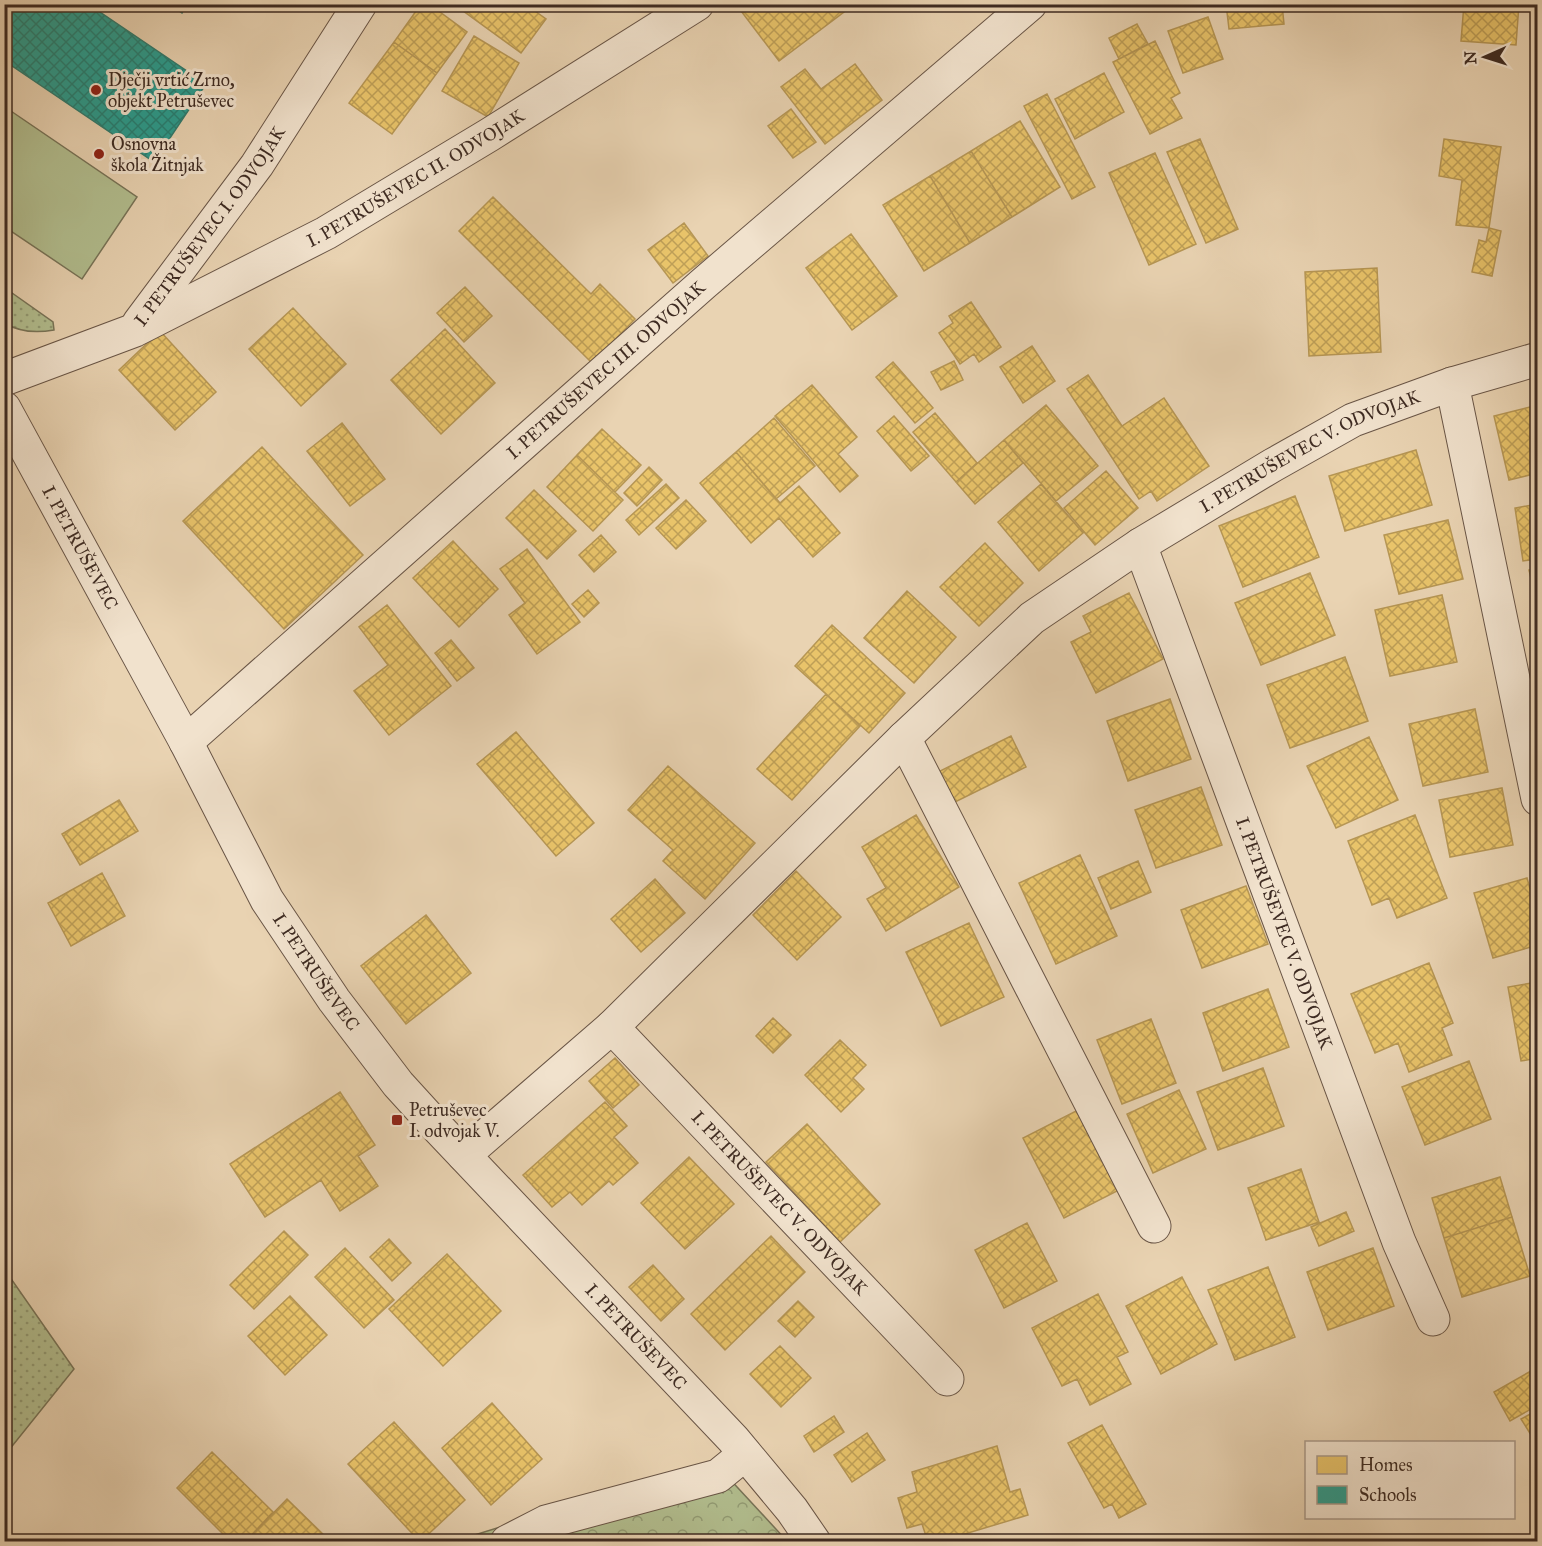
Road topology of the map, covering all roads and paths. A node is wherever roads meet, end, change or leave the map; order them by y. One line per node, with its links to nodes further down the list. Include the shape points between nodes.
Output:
1 (360, 4): 4 (street, I. PETRUŠEVEC I. ODVOJAK, via 257,165)
2 (1030, 4): 11 (street, I. PETRUŠEVEC III. ODVOJAK, via 704,284)
3 (690, 7): 4 (street, I. PETRUŠEVEC II. ODVOJAK, via 326,233)
4 (135, 330): 6 (street, I. PETRUŠEVEC I. ODVOJAK)
5 (1538, 359): 7 (street, I. PETRUŠEVEC V. ODVOJAK)
6 (4, 379)
7 (1452, 384): 9 (street, I. PETRUŠEVEC V. ODVOJAK, via 1353,420); 12 (street)
8 (4, 408): 11 (street, I. PETRUŠEVEC)
9 (1140, 545): 10 (street, I. PETRUŠEVEC V. ODVOJAK, via 1032,618); 16 (street, I. PETRUŠEVEC V. ODVOJAK, via 1399,1242)
10 (904, 738): 13 (street, I. PETRUŠEVEC V. ODVOJAK); 15 (street)
11 (186, 742): 14 (street, I. PETRUŠEVEC, via 267,900 334,1000 398,1084)
12 (1538, 799)
13 (612, 1027): 14 (street, I. PETRUŠEVEC V. ODVOJAK); 17 (street, I. PETRUŠEVEC V. ODVOJAK)
14 (464, 1155): 18 (street, I. PETRUŠEVEC)
15 (1154, 1226)
16 (1433, 1319)
17 (947, 1379)
18 (746, 1454): 19 (street, via 718,1476 546,1522); 20 (street, I. PETRUŠEVEC)
19 (507, 1542)
20 (814, 1542)

